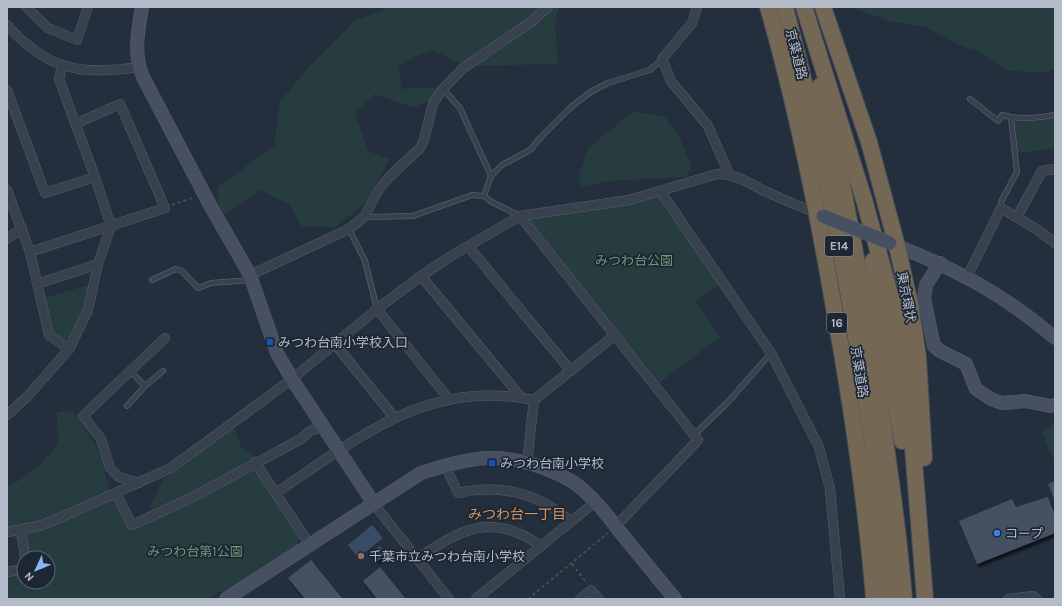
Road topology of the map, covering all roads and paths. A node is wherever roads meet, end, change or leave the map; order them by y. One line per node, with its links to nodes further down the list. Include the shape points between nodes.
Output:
1 (26, 7): 2 (street, via 48,28 77,40)
2 (88, 7)
3 (142, 7): 14 (street, via 137,39)
4 (548, 7): 15 (street, via 531,22 462,69)
5 (697, 7): 12 (street, via 692,22)
6 (768, 7): 33 (highway, 16)
7 (785, 7): 78 (highway, 京葉道路 / E14, via 831,203)
8 (800, 7): 78 (highway, 京葉道路 / E14, via 830,127 846,205 870,343)
9 (804, 7): 30 (highway)
10 (823, 7): 42 (highway, 東京環状, via 868,142)
11 (7, 25): 13 (street, via 23,42 48,60)
12 (662, 59): 23 (street, via 671,81 708,126); 24 (lane, via 650,70 608,83 592,91 556,121 530,150 502,165)
13 (62, 66): 14 (street, via 91,71); 21 (street, via 59,79)
14 (139, 67): 28 (street)
15 (443, 89): 24 (lane, via 460,108); 35 (street, via 433,103 420,148 388,178)
16 (7, 90): 18 (street)
17 (970, 99): 20 (lane, via 998,121 1002,115)
18 (11, 112): 25 (street, via 45,193)
19 (1055, 115): 20 (lane)
20 (1011, 118): 32 (lane, via 1017,172 1001,202)
21 (75, 124): 25 (street); 31 (street, via 120,104)
22 (1055, 169): 36 (street, via 1042,171)
23 (730, 174): 27 (street, via 702,177); 33 (street)
24 (492, 176): 29 (lane)
25 (95, 177): 37 (street)
26 (7, 190): 38 (street)
27 (661, 192): 34 (street, via 629,200); 58 (street)
28 (204, 194): 31 (path); 49 (street)
29 (484, 196): 34 (lane); 35 (lane, via 472,195 413,216)
30 (866, 203): 104 (highway, via 876,285 903,448 915,568); 104 (highway, via 897,320 908,385)
31 (165, 208): 37 (street)
32 (1001, 208): 36 (street); 48 (street)
33 (820, 214): 42 (street, bridge); 101 (highway, 16, via 859,465)
34 (520, 216): 43 (street); 53 (street)
35 (364, 217): 39 (street)
36 (1017, 218): 41 (street)
37 (111, 226): 44 (street); 46 (street)
38 (22, 228): 40 (street); 44 (street)
39 (349, 229): 49 (street, via 297,255 278,261); 52 (lane, via 365,261)
40 (7, 238)
41 (1053, 239)
42 (893, 245): 45 (street); 105 (highway, 東京環状, via 910,304 918,357)
43 (468, 246): 47 (street); 61 (street)
44 (30, 252): 51 (street)
45 (940, 263): 48 (street); 67 (street, via 926,285 924,299 934,346 966,364 976,389 991,399 1002,403 1026,401)
46 (98, 264): 51 (street); 57 (street, via 88,310)
47 (421, 276): 52 (street); 64 (street)
48 (967, 277): 55 (street, via 1006,299)
49 (251, 278): 50 (lane, via 211,283 198,288 176,268); 62 (street, via 275,347)
50 (152, 280)
51 (37, 284): 57 (street, via 49,335)
52 (377, 309): 56 (street); 65 (street)
53 (616, 335): 61 (street); 72 (street)
54 (165, 338): 59 (street)
55 (1055, 338)
56 (335, 344): 62 (street); 70 (street)
57 (69, 349): 69 (street, via 27,398)
58 (771, 353): 72 (lane, via 728,402); 100 (street, via 819,447 830,489)
59 (130, 371): 63 (lane); 77 (street, via 83,416 101,439 110,468 119,477)
60 (163, 371): 63 (lane)
61 (571, 371): 66 (street)
62 (292, 379): 71 (street); 77 (street, via 171,468)
63 (146, 386): 68 (lane)
64 (522, 397): 65 (street); 66 (street)
65 (448, 398): 70 (street)
66 (534, 400): 75 (street)
67 (1055, 405)
68 (127, 406)
69 (7, 415)
70 (394, 417): 73 (street)
71 (323, 427): 73 (street); 74 (street)
72 (695, 434): 84 (street, via 698,440)
73 (338, 451): 80 (street); 82 (street)
74 (255, 462): 79 (street, via 191,498 132,526); 80 (street)
75 (527, 463): 76 (street, via 490,458); 81 (street, via 554,472 574,483)
76 (445, 465): 82 (street, via 421,473); 83 (street, via 458,493 488,488 522,494 553,507)
77 (140, 483): 79 (street)
78 (884, 487): 102 (highway, 京葉道路 / E14); 103 (highway, 京葉道路 / E14)
79 (116, 493): 85 (street, via 55,520)
80 (276, 493): 87 (street)
81 (595, 502): 83 (street); 84 (street)
82 (374, 504): 87 (street); 90 (street)
83 (571, 522): 88 (street)
84 (616, 526): 91 (path); 99 (street)
85 (21, 530): 86 (street); 89 (street)
86 (7, 532)
87 (310, 545): 93 (street)
88 (541, 546): 90 (street, via 518,532 504,528 478,528 454,534); 95 (street)
89 (24, 550)
90 (417, 559): 94 (street)
91 (572, 563): 92 (path); 96 (path)
92 (591, 590): 97 (street); 98 (street)
93 (226, 599)
94 (449, 599)
95 (476, 599)
96 (528, 599)
97 (580, 599)
98 (599, 599)
99 (675, 599)
100 (840, 599)
101 (874, 599)
102 (890, 599)
103 (904, 599)
104 (924, 599)
105 (933, 599)
106 (1008, 599): 107 (street, via 1033,596)
107 (1037, 599)

